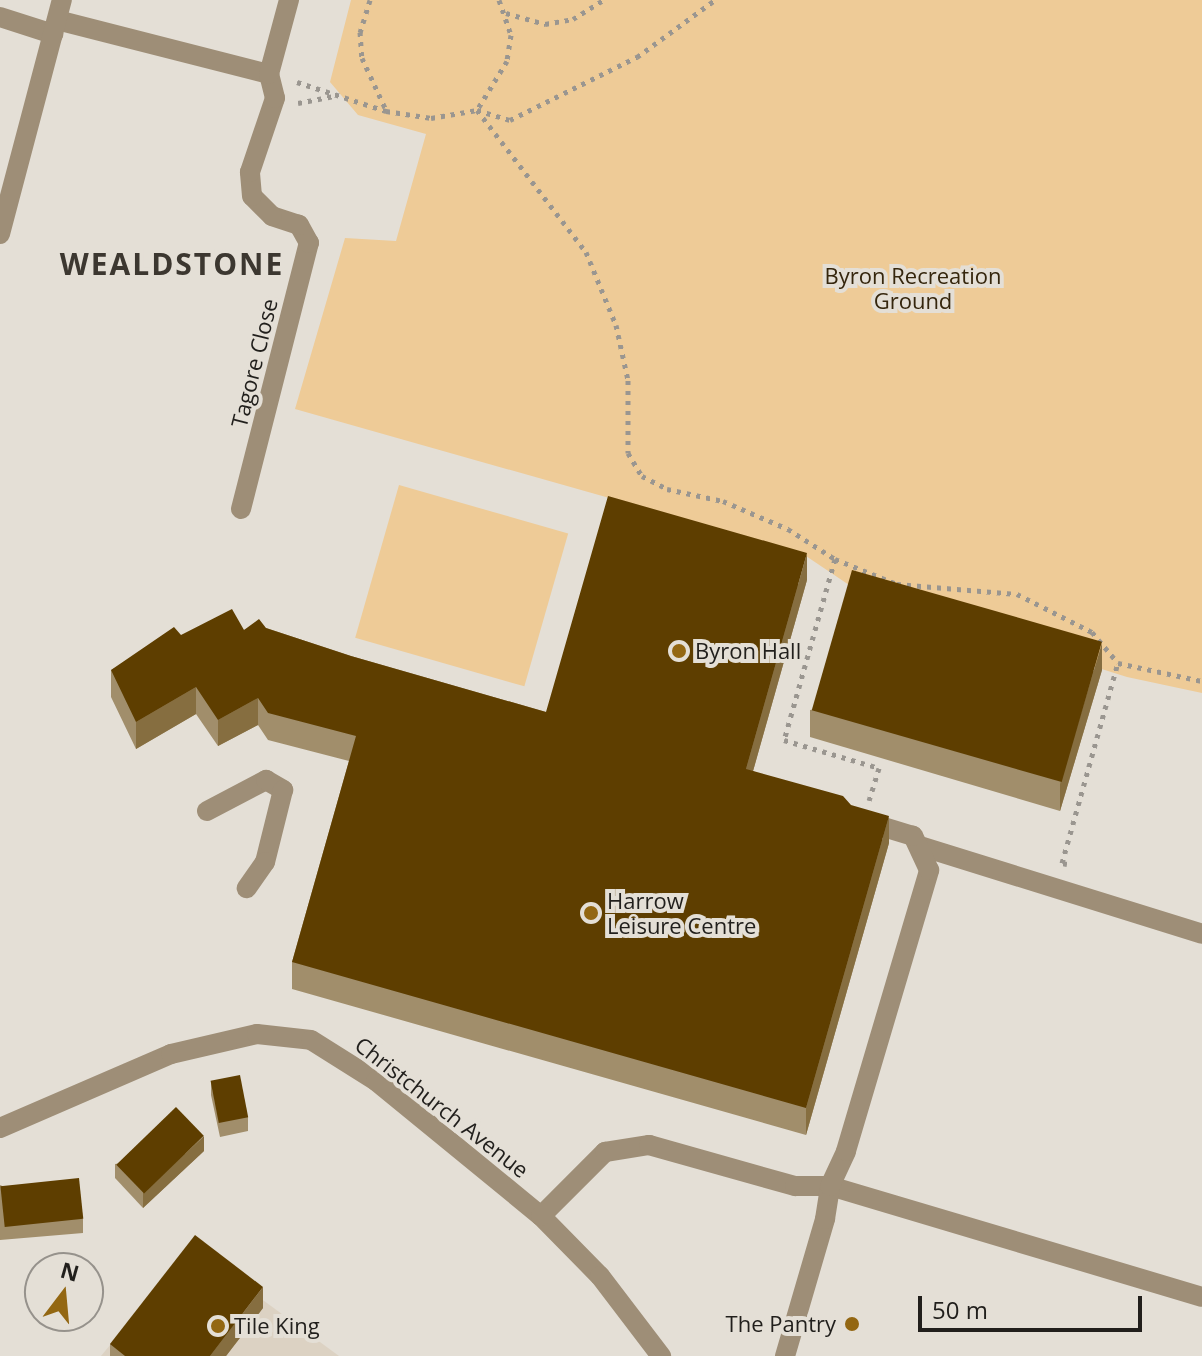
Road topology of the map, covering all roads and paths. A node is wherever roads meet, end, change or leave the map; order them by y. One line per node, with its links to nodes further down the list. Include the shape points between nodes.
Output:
1 (289, 0): 9 (street, Tagore Close)
2 (370, 0): 11 (path, via 360,32 362,58)
3 (499, 0): 6 (path)
4 (604, 0): 6 (path, via 573,19 545,24)
5 (715, 0): 10 (path, via 637,57 510,120)
6 (506, 13): 10 (path, via 507,61)
7 (0, 17): 8 (street)
8 (58, 18): 9 (street); 12 (street)
9 (269, 74): 11 (path); 13 (street, Tagore Close, via 275,98 250,172 252,196 272,216 299,225 309,243)
10 (477, 110): 11 (path, via 431,118); 14 (path, via 586,252 616,325 628,380 628,453 642,476 667,489 723,501 788,529)
11 (386, 111)
12 (0, 234)
13 (241, 509)
14 (835, 559): 15 (path, via 897,584 1017,594 1092,632); 18 (path, via 784,740 879,768)
15 (1118, 663): 16 (path); 20 (path, via 1062,863)
16 (1202, 681)
17 (207, 811): 21 (street, via 266,780 283,790 265,862)
18 (859, 820): 19 (street, via 913,836)
19 (920, 846): 22 (street); 24 (street, via 929,870 846,1151)
20 (1076, 867)
21 (247, 888)
22 (1202, 934)
23 (0, 1128): 25 (street, Christchurch Avenue, via 171,1054 257,1034 289,1035 329,1049 357,1067)
24 (830, 1186): 25 (street, via 795,1186 649,1145 605,1152); 26 (street); 28 (street)
25 (541, 1216): 27 (street, Christchurch Avenue, via 600,1276)
26 (1202, 1297)
27 (661, 1356)
28 (785, 1356)

